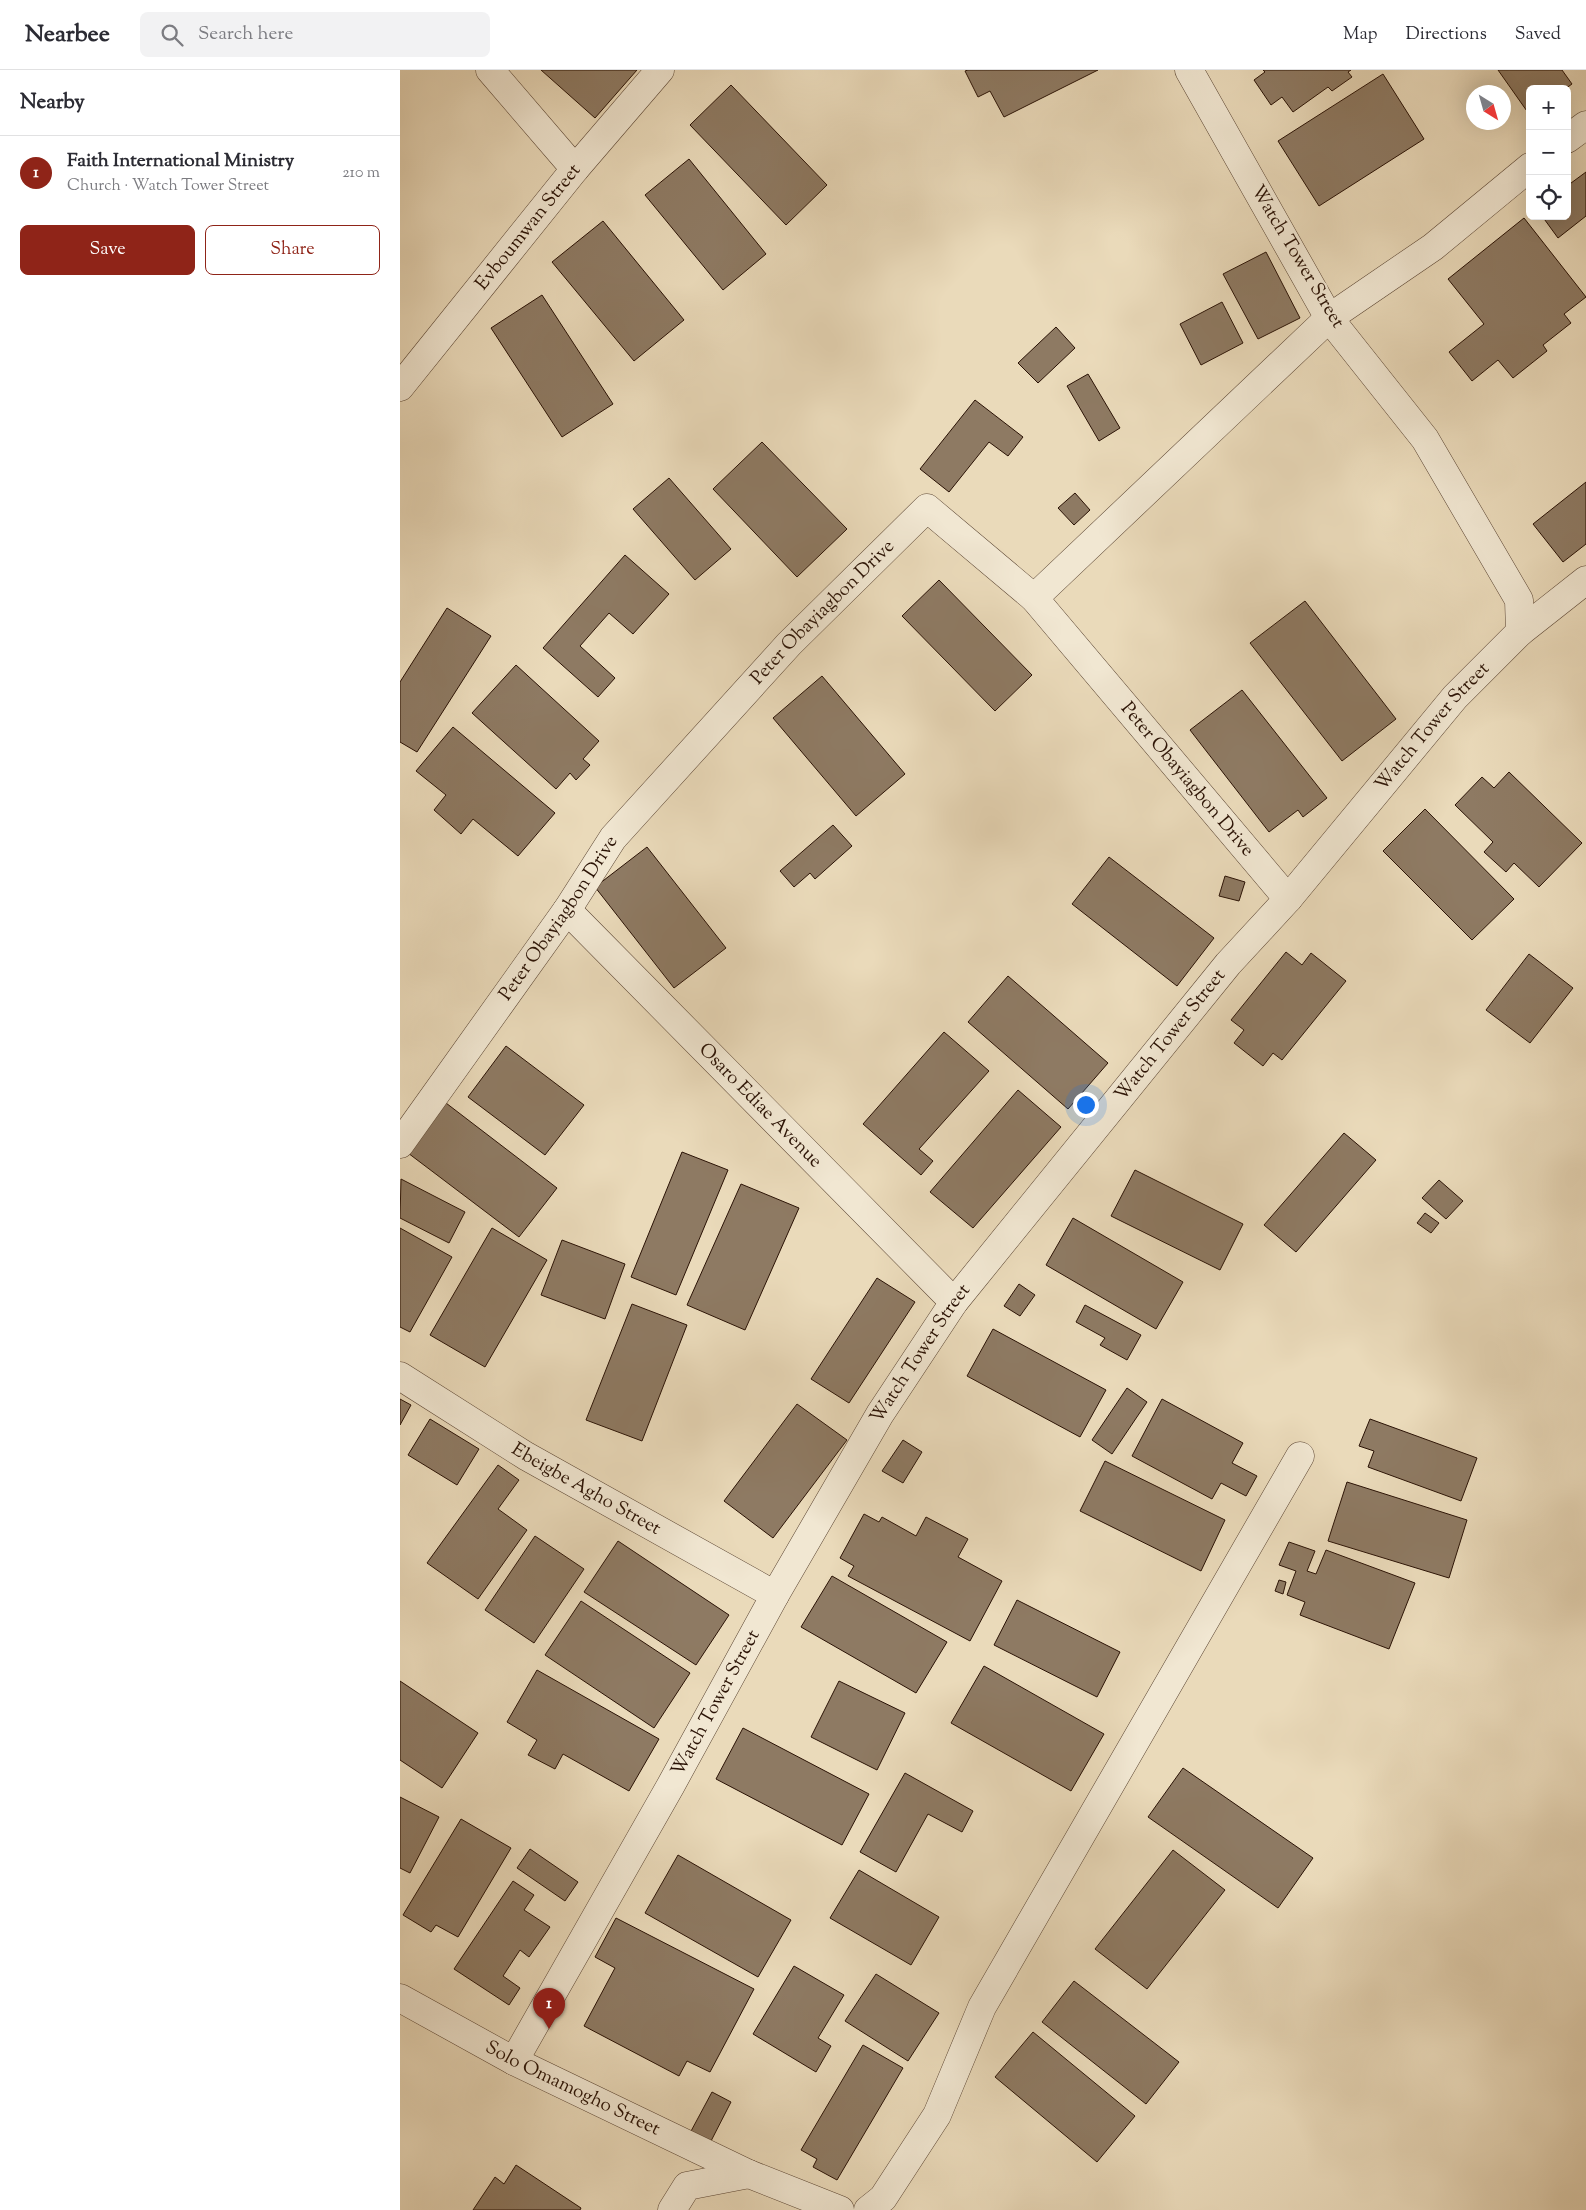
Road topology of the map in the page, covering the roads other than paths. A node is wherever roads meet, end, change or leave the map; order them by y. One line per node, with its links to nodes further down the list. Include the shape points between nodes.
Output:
1 (490, 70): 6 (street)
2 (660, 70): 6 (street, Evboumwan Street)
3 (1189, 70): 8 (street, Watch Tower Street)
4 (1586, 125): 5 (street)
5 (1571, 136)
6 (575, 169): 9 (street, Evboumwan Street)
7 (1526, 170): 8 (street, via 1433,247)
8 (1330, 318): 11 (street); 12 (street, Watch Tower Street, via 1425,439 1519,600)
9 (400, 387)
10 (1586, 580): 12 (street)
11 (1034, 598): 13 (street, Peter Obayiagbon Drive); 14 (street, Peter Obayiagbon Drive, via 927,508 789,644 613,838)
12 (1520, 632): 13 (street, Watch Tower Street, via 1455,697)
13 (1288, 899): 16 (street, Watch Tower Street, via 1228,964)
14 (567, 910): 15 (street, Peter Obayiagbon Drive); 16 (street, Osaro Ediae Avenue)
15 (400, 1144)
16 (954, 1302): 19 (street, Watch Tower Street, via 880,1414)
17 (400, 1376): 19 (street, Ebeigbe Agho Street, via 526,1456)
18 (1300, 1456): 25 (street, via 982,2007 937,2115 883,2198)
19 (775, 1595): 21 (street, Watch Tower Street)
20 (400, 1998): 21 (street, Solo Omamogho Street)
21 (514, 2061): 22 (street, Solo Omamogho Street)
22 (749, 2174): 23 (street, via 687,2186); 24 (street, Solo Omamogho Street)
23 (672, 2210)
24 (840, 2210)
25 (868, 2210)

